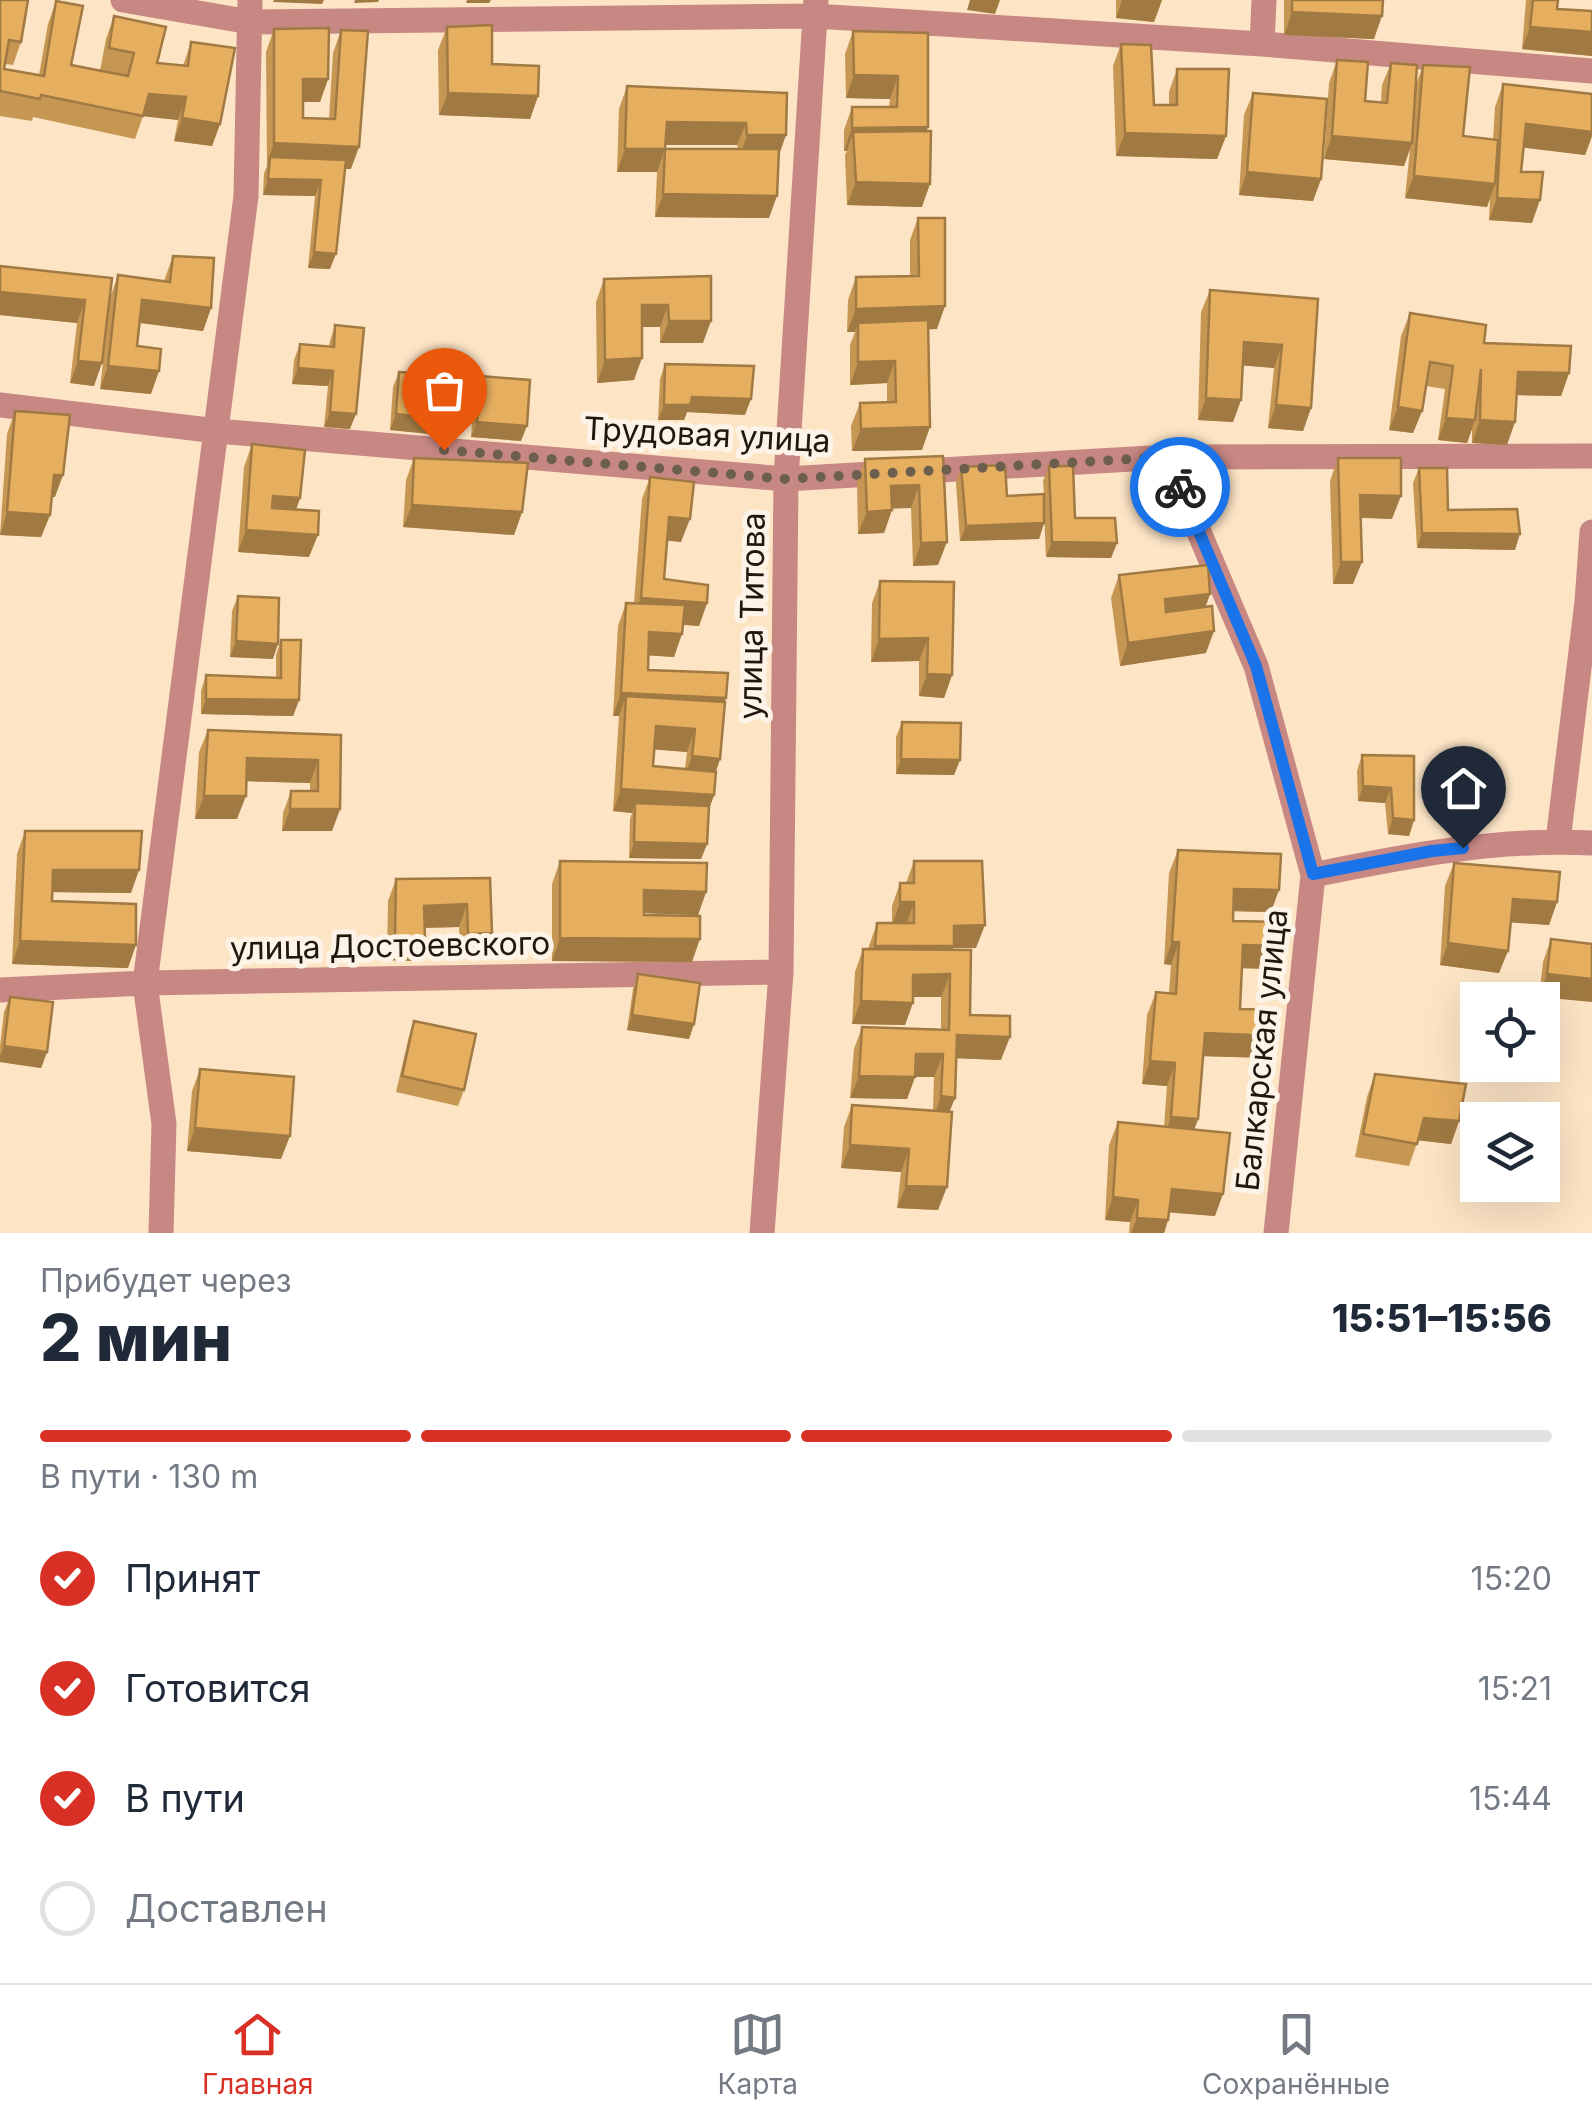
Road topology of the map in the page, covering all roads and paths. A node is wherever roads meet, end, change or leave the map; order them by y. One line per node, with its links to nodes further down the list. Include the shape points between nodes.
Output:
1 (122, 0): 4 (street)
2 (1264, 0): 5 (street)
3 (815, 8): 4 (street); 5 (street); 11 (street, улица Титова)
4 (250, 11): 8 (street, via 246,196)
5 (1262, 44): 6 (street)
6 (1592, 71)
7 (0, 404): 8 (street, Трудовая улица)
8 (217, 431): 11 (street, Трудовая улица); 18 (street)
9 (1592, 456): 10 (street, Трудовая улица)
10 (1167, 457): 11 (street, Трудовая улица); 16 (street, via 1256,666)
11 (786, 479): 17 (street, улица Титова)
12 (1592, 532): 13 (street)
13 (1590, 602): 14 (street)
14 (1558, 841): 15 (street); 16 (street, via 1432,851)
15 (1592, 844)
16 (1313, 874): 22 (street, Балкарская улица)
17 (781, 972): 18 (street, улица Достоевского); 21 (street, улица Титова)
18 (145, 984): 19 (street, улица Достоевского); 20 (street, via 164,1124)
19 (0, 990)
20 (161, 1233)
21 (762, 1233)
22 (1276, 1233)

